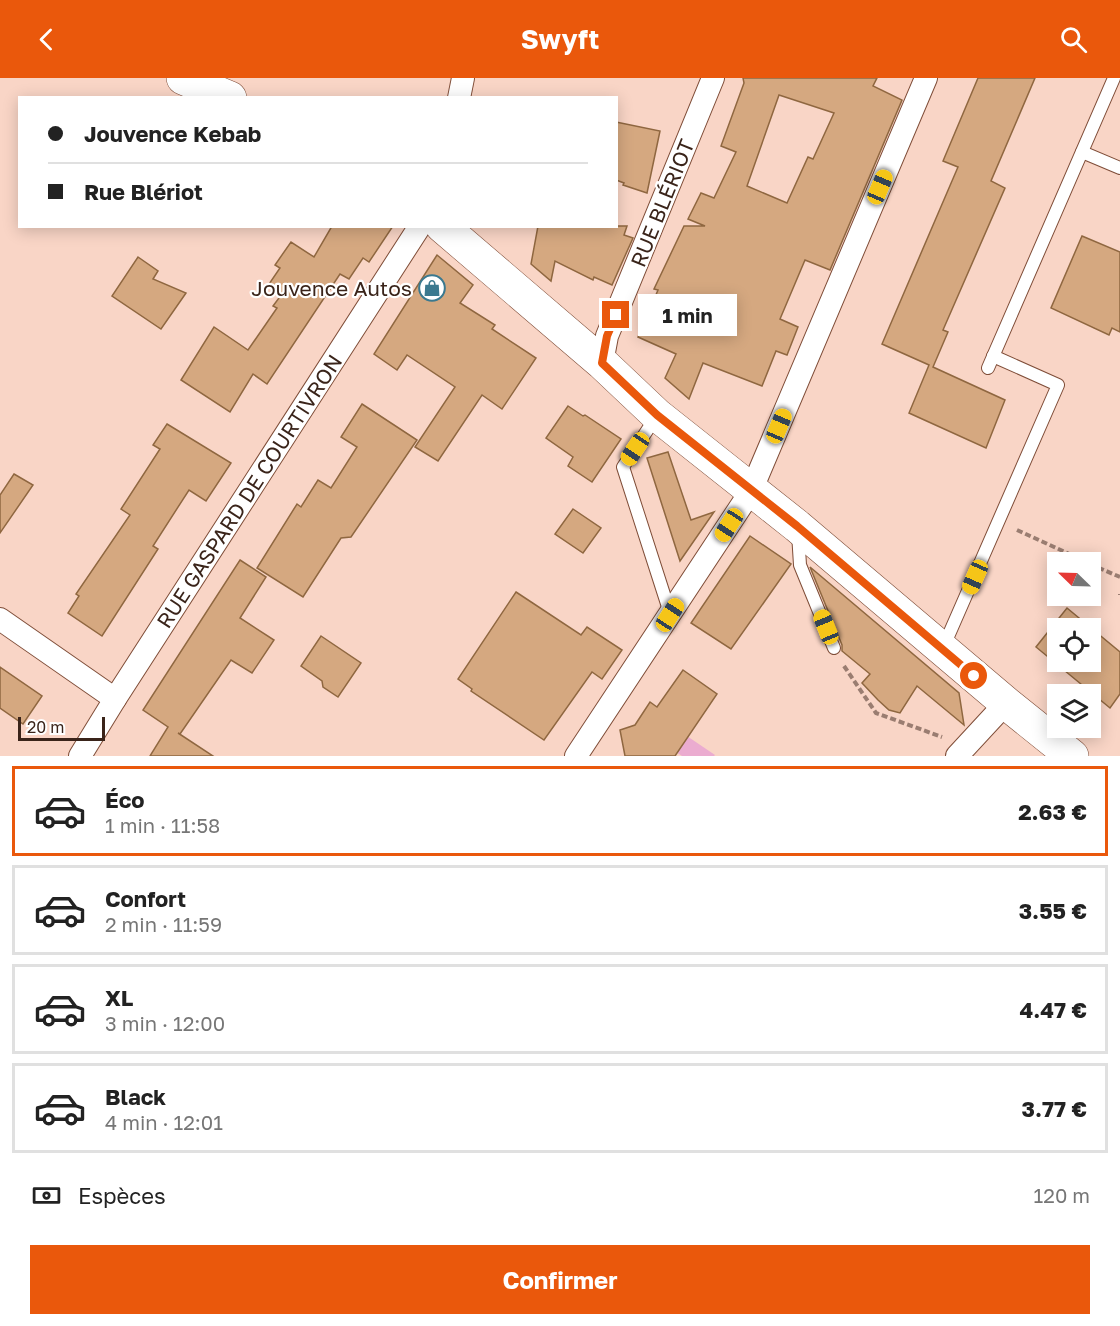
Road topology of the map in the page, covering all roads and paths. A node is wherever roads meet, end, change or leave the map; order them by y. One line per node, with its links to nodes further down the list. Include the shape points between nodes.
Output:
1 (183, 78): 6 (street)
2 (463, 78): 7 (street)
3 (713, 78): 13 (street, RUE BLÉRIOT, via 607,336)
4 (926, 78): 16 (street)
5 (1114, 78): 8 (lane)
6 (227, 90)
7 (459, 96)
8 (1082, 152): 9 (lane); 12 (lane)
9 (1120, 168)
10 (419, 228): 26 (street, RUE GASPARD DE COURTIVRON)
11 (445, 228): 13 (street)
12 (993, 356): 14 (lane); 17 (lane, via 1058,385)
13 (602, 363): 15 (street)
14 (988, 368)
15 (657, 415): 16 (street); 22 (lane, via 623,467)
16 (751, 491): 18 (street); 22 (street)
17 (1000, 522): 19 (path); 25 (lane)
18 (797, 526): 24 (lane, via 800,565); 25 (street)
19 (1065, 552)
20 (1101, 569): 21 (path)
21 (1120, 578)
22 (670, 615): 30 (street)
23 (0, 619): 26 (street)
24 (834, 648): 28 (path, via 876,713)
25 (943, 649): 27 (street)
26 (115, 699): 29 (street, RUE GASPARD DE COURTIVRON)
27 (1006, 703): 28 (street); 31 (street)
28 (961, 751)
29 (80, 756)
30 (576, 756)
31 (1072, 756)

